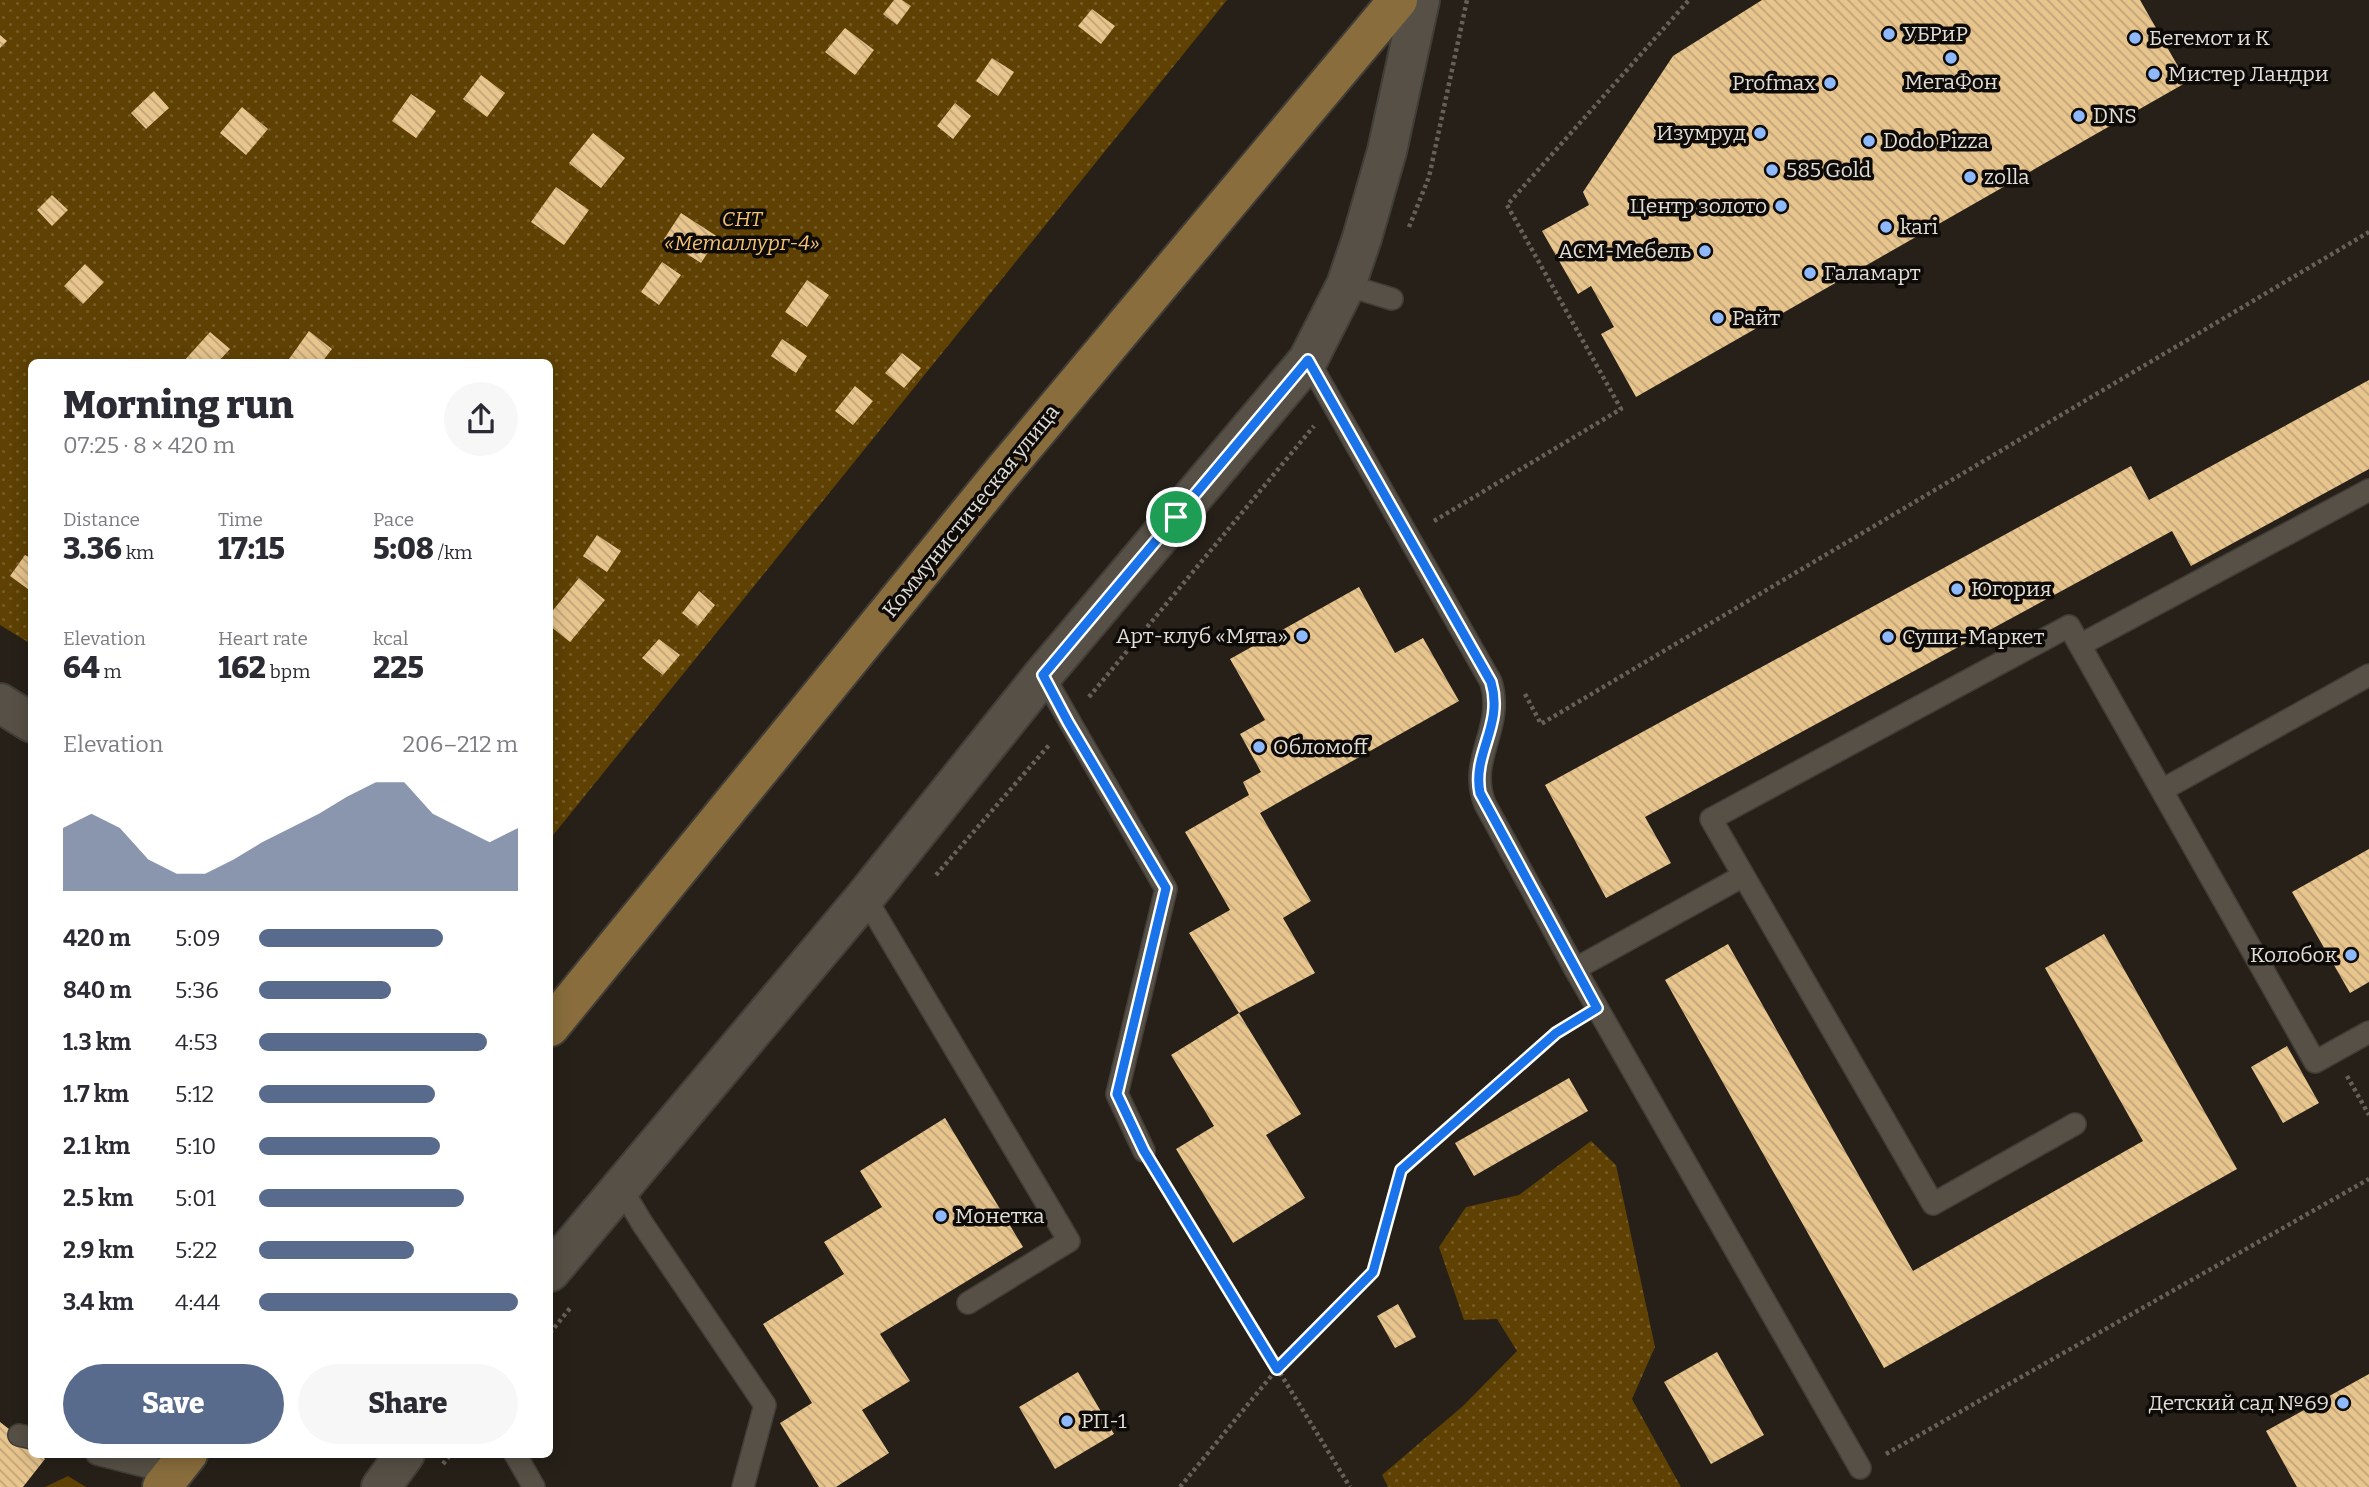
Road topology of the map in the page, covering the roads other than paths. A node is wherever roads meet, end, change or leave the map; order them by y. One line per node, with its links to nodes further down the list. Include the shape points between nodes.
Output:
1 (1398, 0): 16 (main road, Коммунистическая улица, via 1000,475)
2 (1420, 0): 3 (street, via 1387,151)
3 (1346, 285): 4 (lane); 5 (street)
4 (1392, 299)
5 (1308, 360): 8 (street); 15 (lane, via 1491,682 1496,705 1479,764 1480,793)
6 (2369, 490): 7 (lane)
7 (2080, 645): 12 (lane); 13 (lane, via 2069,625 1711,819)
8 (1043, 675): 14 (street); 19 (lane, via 1166,888 1117,1094)
9 (2369, 675): 12 (lane)
10 (0, 703): 11 (street)
11 (28, 720)
12 (2162, 790): 17 (lane, via 2315,1062)
13 (1742, 876): 15 (lane); 18 (lane, via 1933,1204)
14 (865, 897): 20 (street); 22 (lane, via 1069,1241)
15 (1575, 969): 26 (lane)
16 (553, 1023)
17 (2369, 1032)
18 (2075, 1124)
19 (1144, 1151)
20 (620, 1186): 21 (street); 30 (lane, via 765,1405)
21 (553, 1268)
22 (968, 1303)
23 (115, 1458): 27 (lane)
24 (402, 1458): 28 (street)
25 (517, 1458): 29 (lane)
26 (1860, 1468)
27 (174, 1471)
28 (381, 1487)
29 (534, 1487)
30 (743, 1487)

